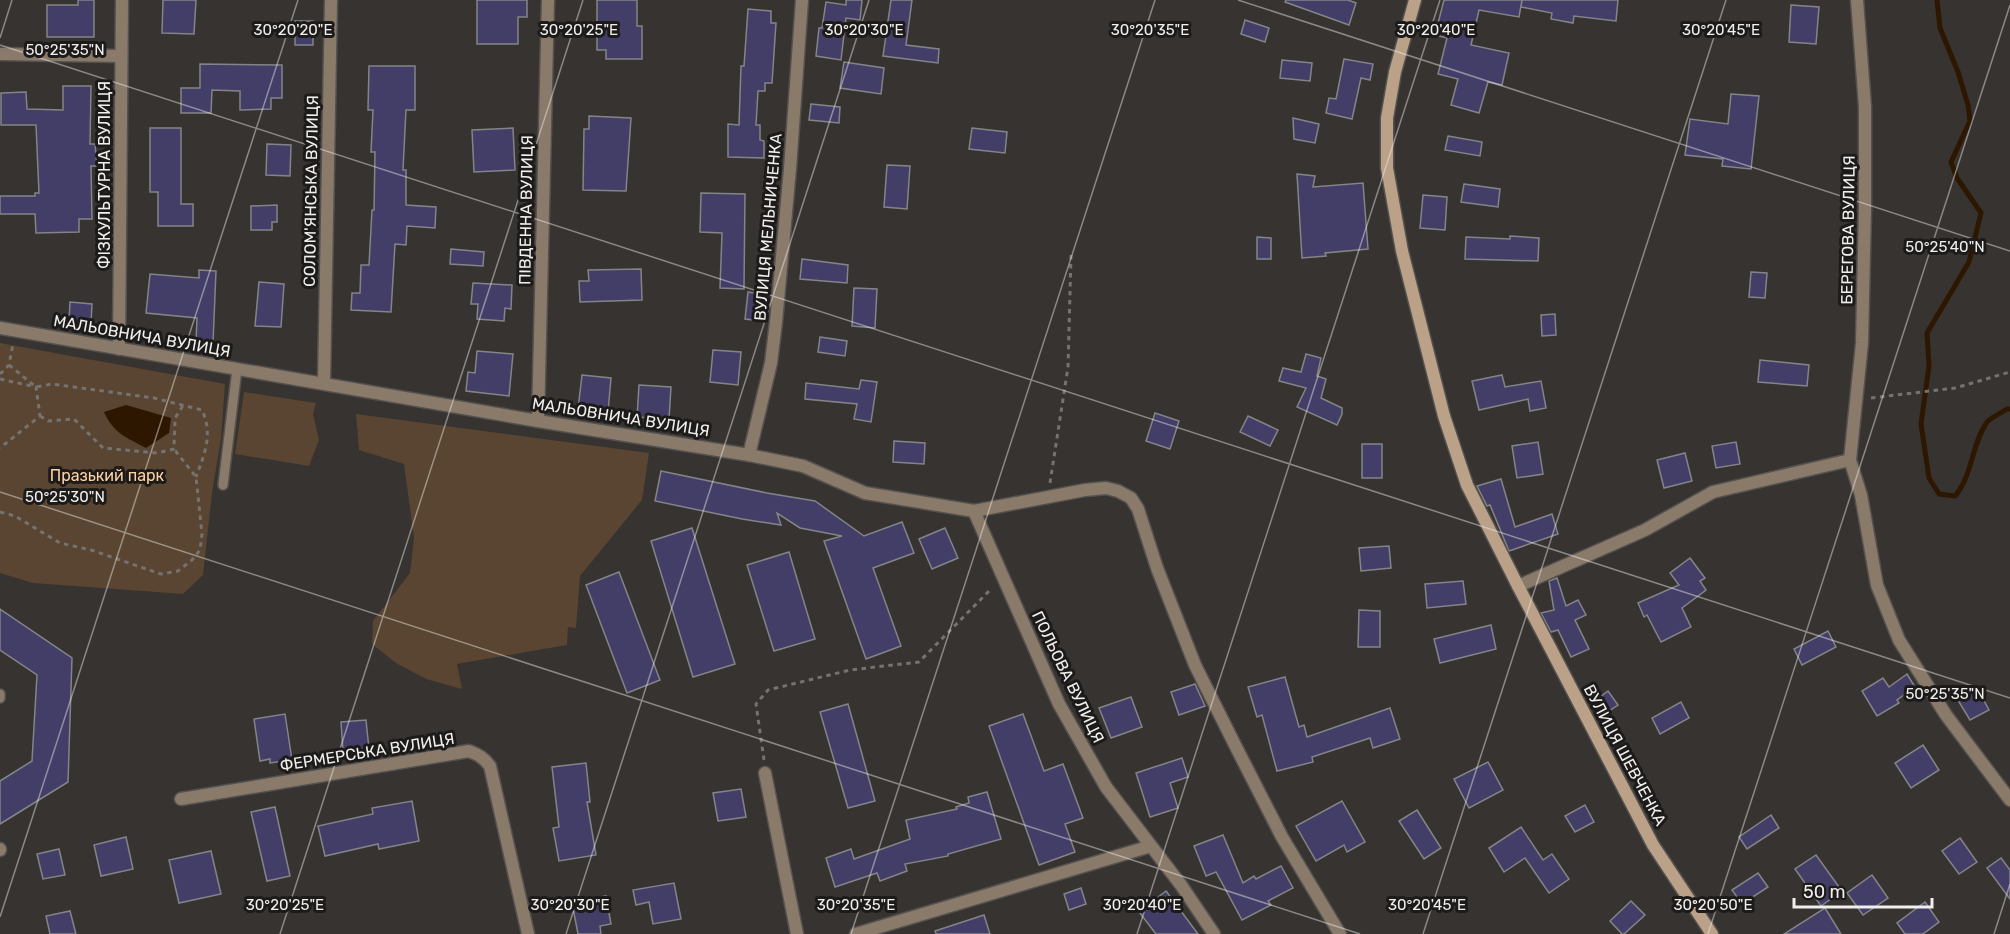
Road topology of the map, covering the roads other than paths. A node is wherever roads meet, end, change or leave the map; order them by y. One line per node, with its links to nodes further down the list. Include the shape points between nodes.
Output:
1 (122, 0): 8 (street, ФІЗКУЛЬТУРНА ВУЛИЦЯ)
2 (331, 0): 12 (street, СОЛОМ'ЯНСЬКА ВУЛИЦЯ)
3 (548, 0): 13 (street, ПІВДЕННА ВУЛИЦЯ)
4 (802, 0): 14 (street, ВУЛИЦЯ МЕЛЬНИЧЕНКА, via 776,322 771,363)
5 (1415, 0): 18 (street, ВУЛИЦЯ ШЕВЧЕНКА, via 1387,118 1387,168 1402,251 1444,416 1467,485)
6 (1857, 0): 15 (street, БЕРЕГОВА ВУЛИЦЯ, via 1865,107 1866,208 1862,343)
7 (0, 54): 8 (street)
8 (121, 56): 10 (street, ФІЗКУЛЬТУРНА ВУЛИЦЯ)
9 (0, 328): 10 (street, МАЛЬОВНИЧА ВУЛИЦЯ)
10 (119, 350): 11 (street, МАЛЬОВНИЧА ВУЛИЦЯ)
11 (237, 369): 12 (street, МАЛЬОВНИЧА ВУЛИЦЯ); 16 (lane)
12 (324, 383): 13 (street, МАЛЬОВНИЧА ВУЛИЦЯ)
13 (538, 421): 14 (street, МАЛЬОВНИЧА ВУЛИЦЯ)
14 (749, 455): 17 (street, МАЛЬОВНИЧА ВУЛИЦЯ, via 803,466 866,493)
15 (1850, 460): 18 (street, via 1713,492 1645,530); 21 (street, via 1861,495 1878,585 1899,640 1946,716)
16 (223, 485)
17 (974, 511): 22 (street, ПОЛЬОВА ВУЛИЦЯ, via 1059,704 1106,788); 27 (street, МАЛЬОВНИЧА ВУЛИЦЯ, via 1106,488 1131,498 1195,664 1282,837)
18 (1518, 586): 28 (street, ВУЛИЦЯ ШЕВЧЕНКА, via 1653,845)
19 (765, 773): 24 (street)
20 (181, 799): 23 (street, ФЕРМЕРСЬКА ВУЛИЦЯ, via 469,751 478,754 490,766)
21 (2010, 800)
22 (1151, 846): 25 (street); 26 (street, ПОЛЬОВА ВУЛИЦЯ)
23 (528, 934)
24 (796, 934)
25 (856, 934)
26 (1214, 934)
27 (1340, 934)
28 (1712, 934)

